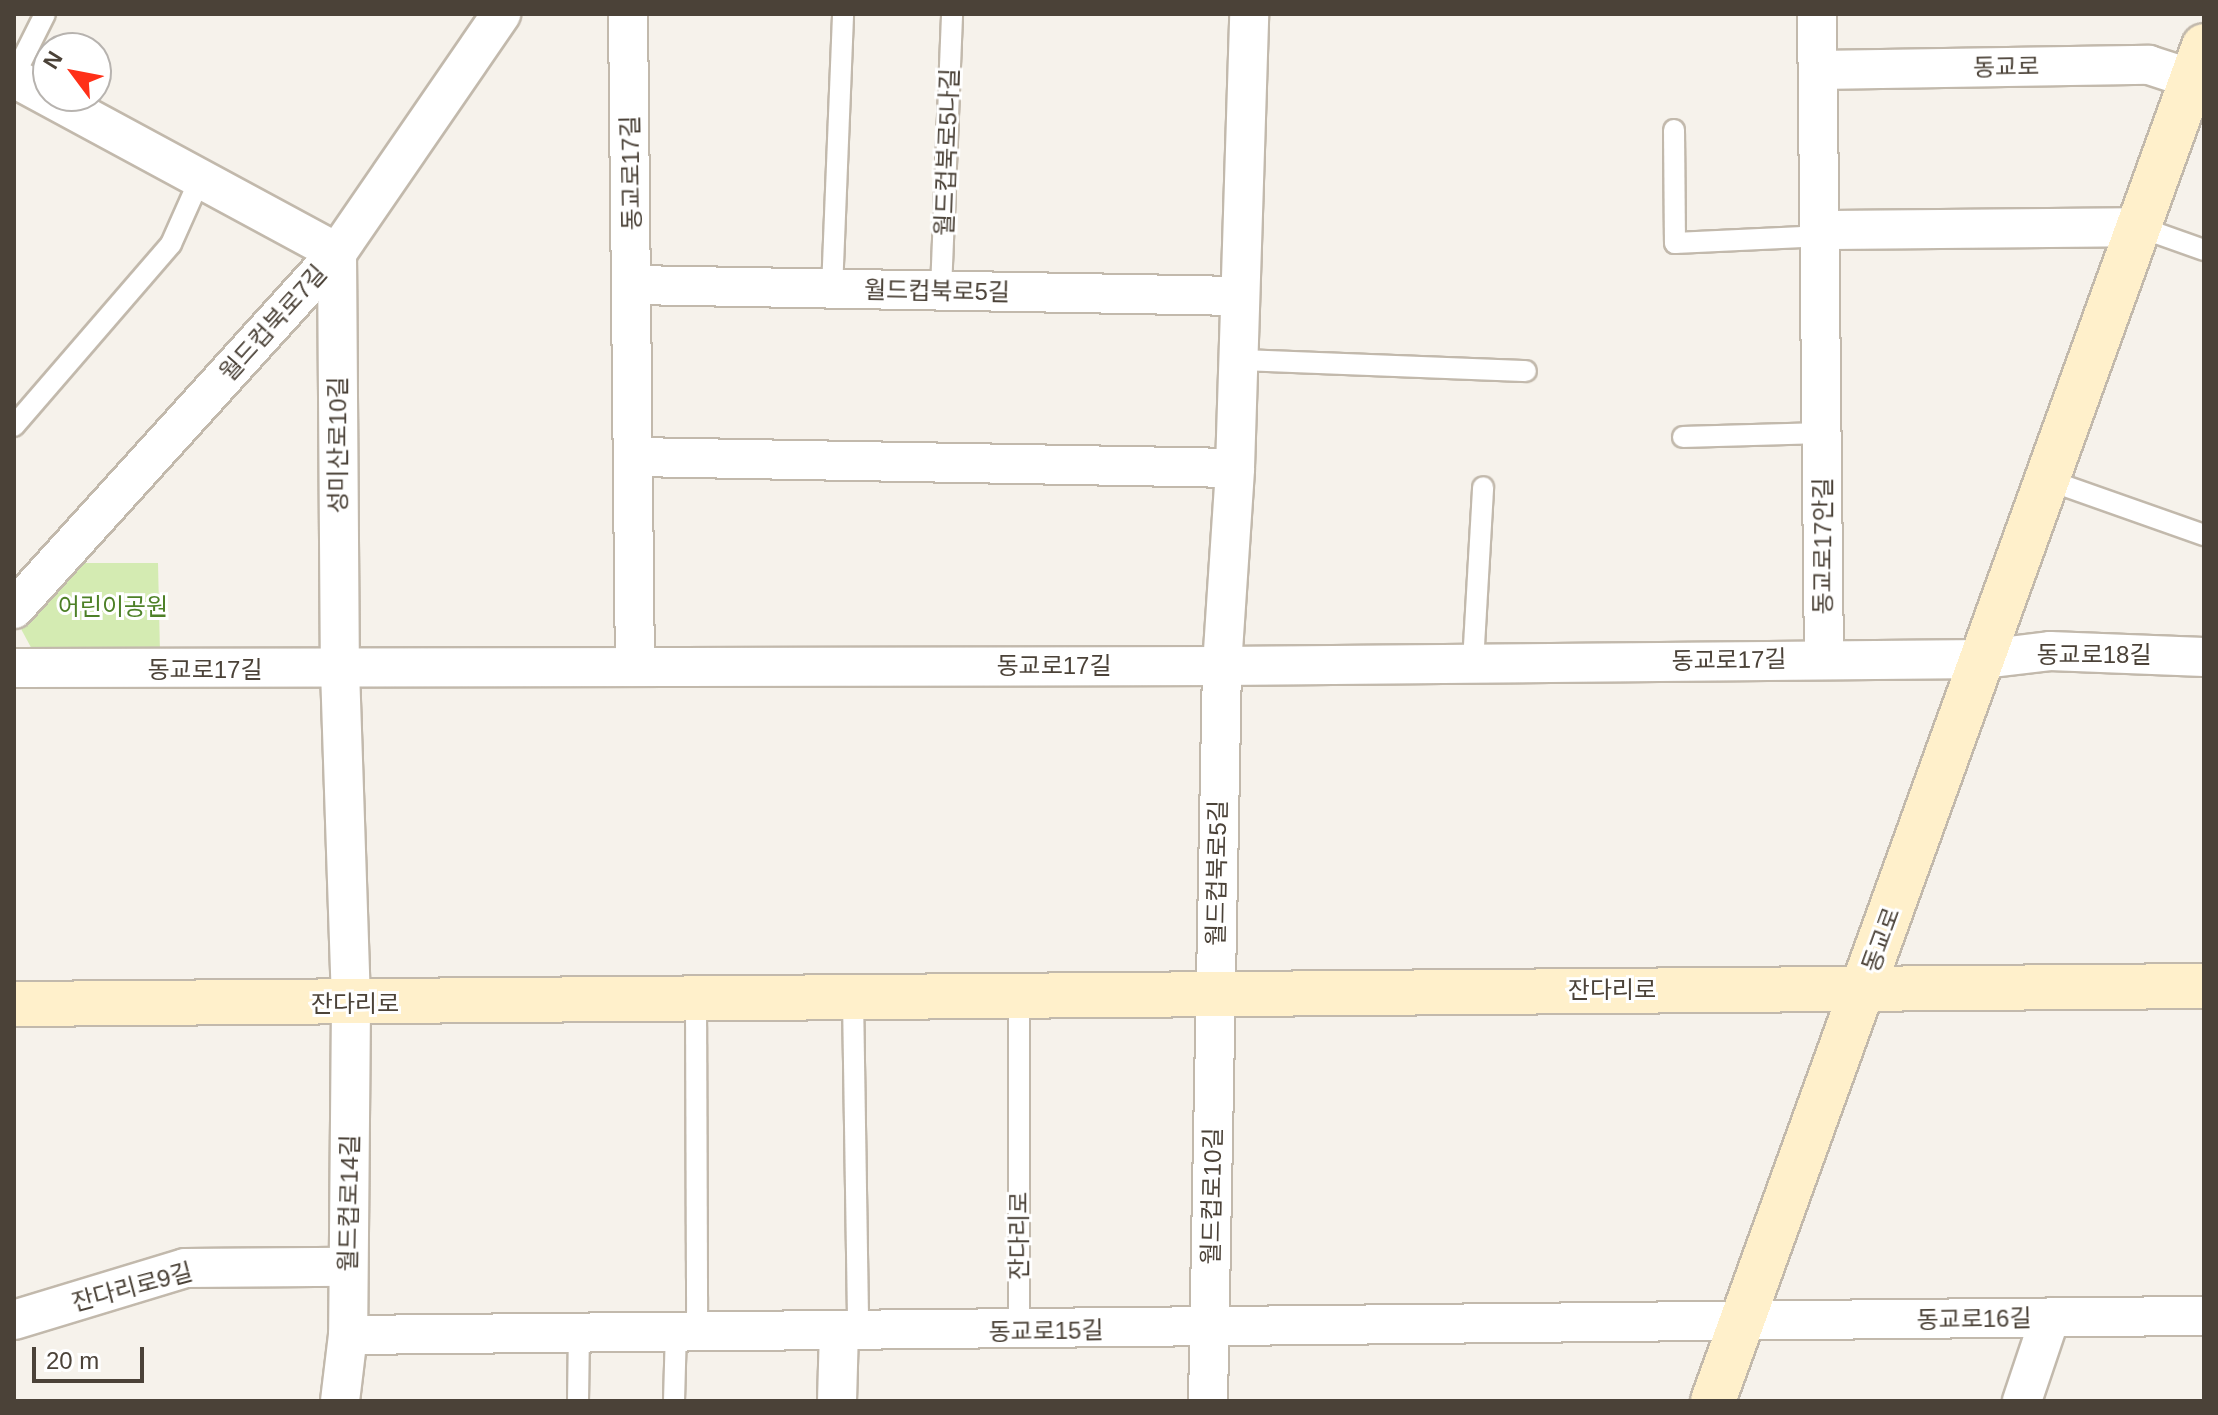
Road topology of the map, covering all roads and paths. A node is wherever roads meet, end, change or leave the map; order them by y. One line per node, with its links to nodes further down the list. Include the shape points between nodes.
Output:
1 (45, 14): 10 (lane)
2 (501, 14): 16 (street, 월드컵북로7길)
3 (628, 14): 17 (street, 동교로17길)
4 (843, 14): 18 (lane)
5 (952, 14): 19 (lane, 월드컵북로5나길)
6 (1249, 14): 20 (street, 월드컵북로5길)
7 (1817, 14): 9 (street, 동교로17안길)
8 (2200, 69): 9 (street, 동교로, via 2149,65); 13 (street, 동교로)
9 (1818, 70): 14 (street, 동교로17안길)
10 (14, 77): 12 (street)
11 (1674, 130): 14 (lane, via 1675,243 1803,237)
12 (200, 179): 16 (street); 23 (lane, via 161,256)
13 (2139, 227): 14 (street); 15 (lane); 28 (street, 동교로)
14 (1823, 230): 24 (street, 동교로17안길)
15 (2204, 250)
16 (337, 253): 31 (street, 월드컵북로7길); 39 (street, 성미산로10길)
17 (633, 285): 18 (street, 월드컵북로5길); 26 (street, 동교로17길)
18 (832, 290): 19 (street, 월드컵북로5길)
19 (941, 290): 20 (street, 월드컵북로5길)
20 (1240, 296): 21 (street, 월드컵북로5길)
21 (1239, 360): 22 (lane); 27 (street, 월드컵북로5길)
22 (1526, 371)
23 (14, 426)
24 (1822, 433): 25 (lane); 33 (street, 동교로17안길)
25 (1683, 437)
26 (635, 457): 27 (street); 37 (street, 동교로17길)
27 (1235, 468): 36 (street, 월드컵북로5길)
28 (2045, 479): 30 (lane); 34 (street, 동교로)
29 (1483, 487): 35 (lane)
30 (2204, 535)
31 (14, 609)
32 (2204, 657): 34 (street, 동교로18길, via 2050,651)
33 (1824, 659): 34 (street, 동교로17길); 35 (street, 동교로17길)
34 (1984, 659): 41 (street, 동교로)
35 (1473, 663): 36 (street, 동교로17길)
36 (1222, 666): 37 (street, 동교로17길); 42 (street, 월드컵북로5길)
37 (635, 667): 39 (street, 동교로17길)
38 (14, 668): 39 (street, 동교로17길)
39 (340, 670): 47 (street, 성미산로10길)
40 (2204, 986): 41 (street, 잔다리로)
41 (1863, 989): 42 (street, 잔다리로); 52 (street, 동교로)
42 (1214, 992): 44 (street, 잔다리로); 53 (street, 월드컵로10길)
43 (853, 998): 44 (street, 잔다리로); 45 (street, 잔다리로); 57 (lane)
44 (1019, 998): 55 (lane, 잔다리로)
45 (696, 999): 47 (street, 잔다리로); 54 (lane)
46 (14, 1004): 47 (street, 잔다리로)
47 (351, 1005): 48 (street, 월드컵로14길)
48 (348, 1267): 51 (street, 잔다리로9길, via 185,1268); 58 (street, 월드컵로14길)
49 (2204, 1316): 50 (street, 동교로16길)
50 (2050, 1318): 52 (street, 동교로16길); 65 (street)
51 (14, 1320)
52 (1743, 1322): 53 (street, 동교로15길); 64 (street, 동교로)
53 (1210, 1328): 55 (street, 동교로15길); 63 (street, 월드컵로10길)
54 (686, 1330): 56 (street, 동교로15길); 57 (street, 동교로15길); 61 (lane)
55 (1019, 1331): 57 (street, 동교로15길)
56 (579, 1332): 58 (street, 동교로15길); 60 (lane)
57 (849, 1332): 62 (street)
58 (348, 1335): 59 (street, 월드컵로14길)
59 (340, 1401)
60 (578, 1401)
61 (674, 1401)
62 (837, 1401)
63 (1208, 1401)
64 (1713, 1401)
65 (2022, 1401)

